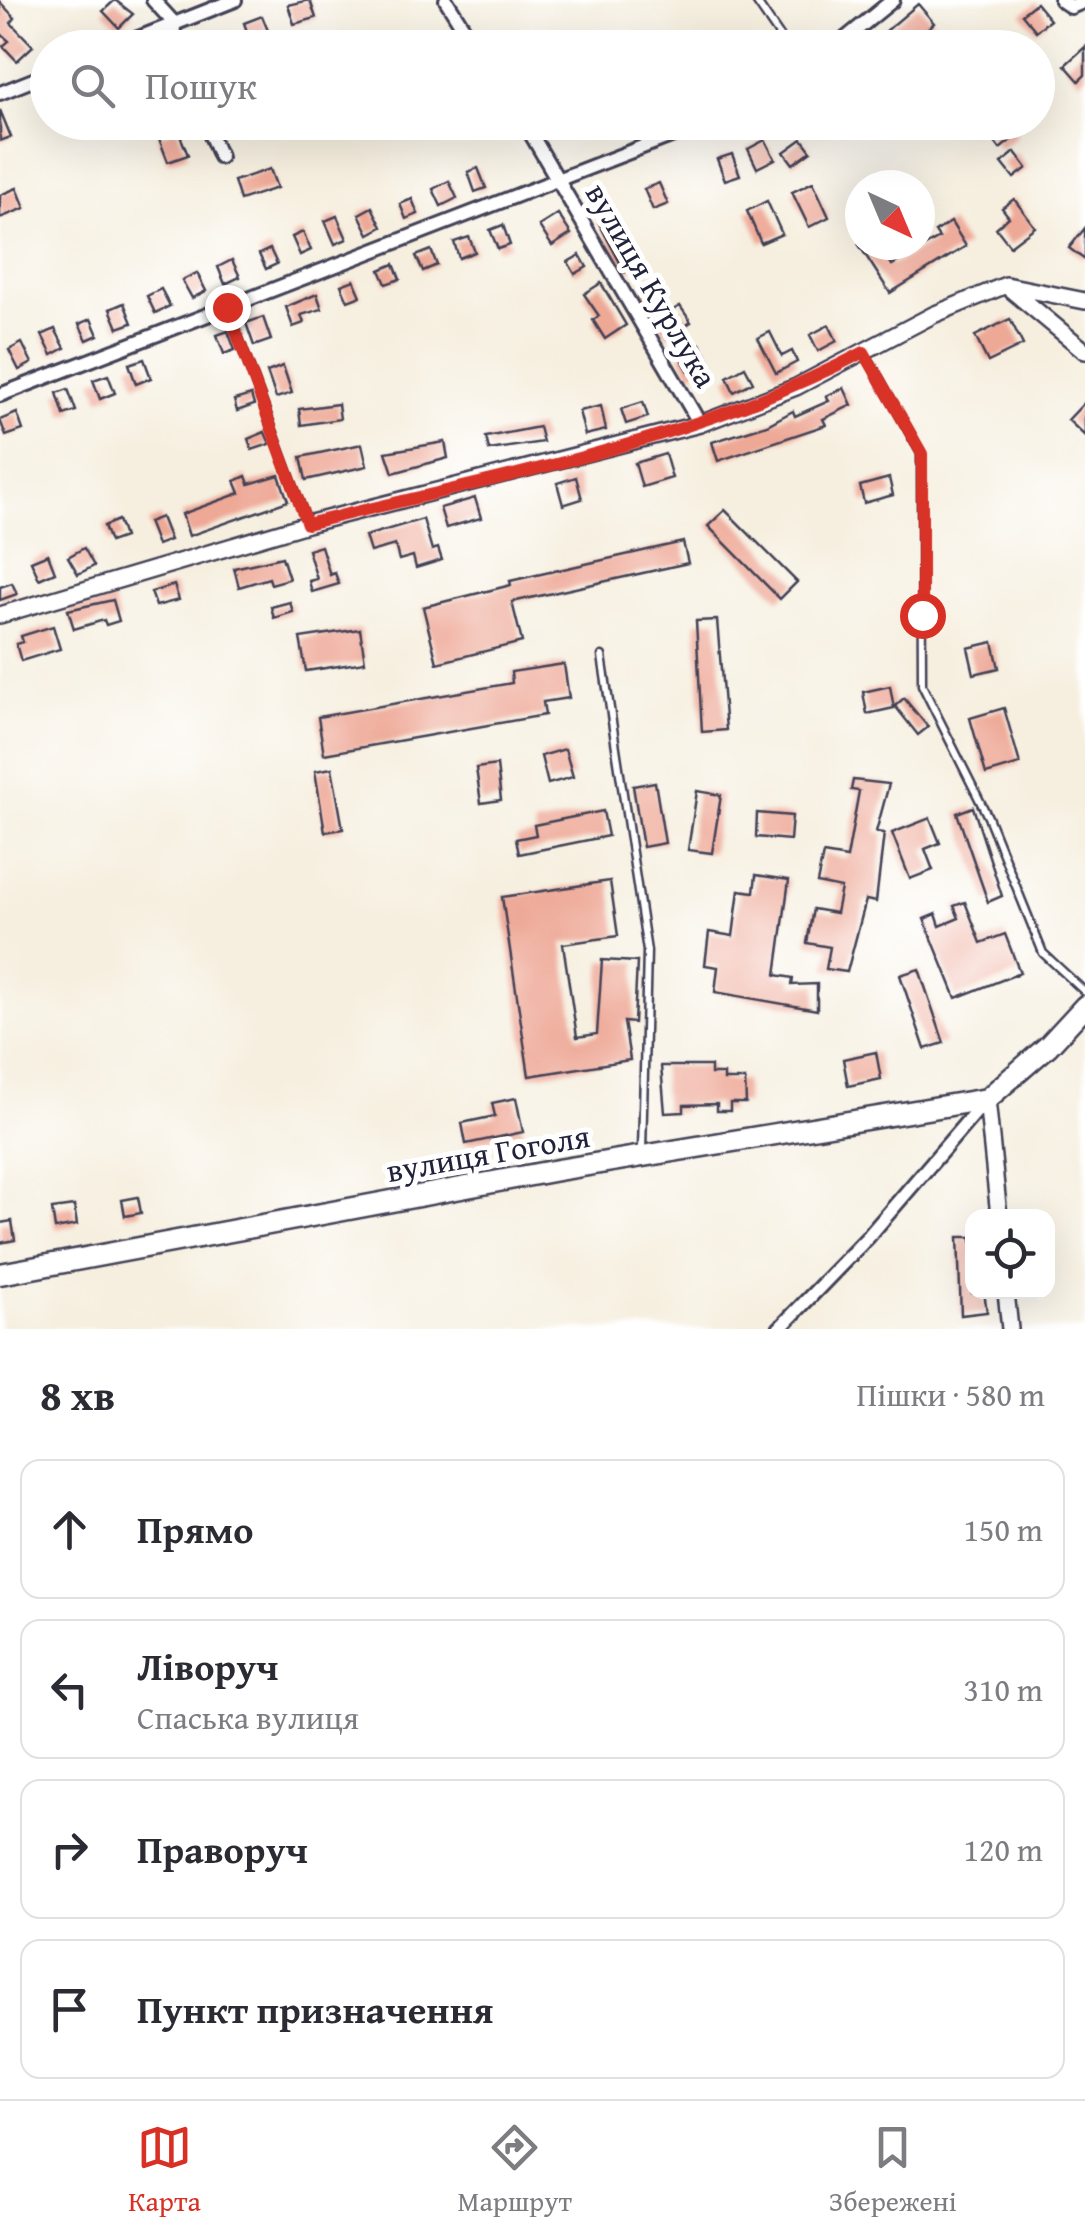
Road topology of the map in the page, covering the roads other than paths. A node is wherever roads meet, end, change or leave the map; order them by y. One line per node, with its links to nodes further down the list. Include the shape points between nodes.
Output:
1 (153, 0): 8 (street)
2 (235, 0): 8 (street)
3 (446, 0): 11 (street)
4 (755, 0): 12 (lane)
5 (894, 0): 13 (street)
6 (1060, 0): 7 (street, via 1072,7)
7 (1085, 1)
8 (174, 22): 9 (street); 10 (street)
9 (155, 30)
10 (174, 30)
11 (465, 30)
12 (776, 30)
13 (856, 30)
14 (30, 81): 15 (street)
15 (0, 93)
16 (213, 140): 19 (street)
17 (536, 140): 20 (street, вулиця Курлука)
18 (660, 140): 20 (street)
19 (220, 157)
20 (560, 178): 23 (street); 27 (street, вулиця Курлука)
21 (1006, 286): 22 (street); 24 (street); 25 (street)
22 (1085, 302)
23 (227, 307): 26 (street); 28 (lane)
24 (1085, 351)
25 (864, 352): 27 (street, via 796,388); 31 (lane, via 922,454 922,684 988,816 1043,953)
26 (0, 395)
27 (700, 424): 28 (street)
28 (307, 524): 29 (street)
29 (0, 615)
30 (602, 656): 34 (lane, via 647,951)
31 (1085, 992)
32 (1085, 1006): 33 (main road)
33 (987, 1099): 34 (main road, вулиця Гоголя); 35 (street); 38 (street)
34 (642, 1156): 36 (main road, вулиця Гоголя)
35 (997, 1209)
36 (0, 1274)
37 (1007, 1299): 39 (street)
38 (779, 1329)
39 (1010, 1329)

